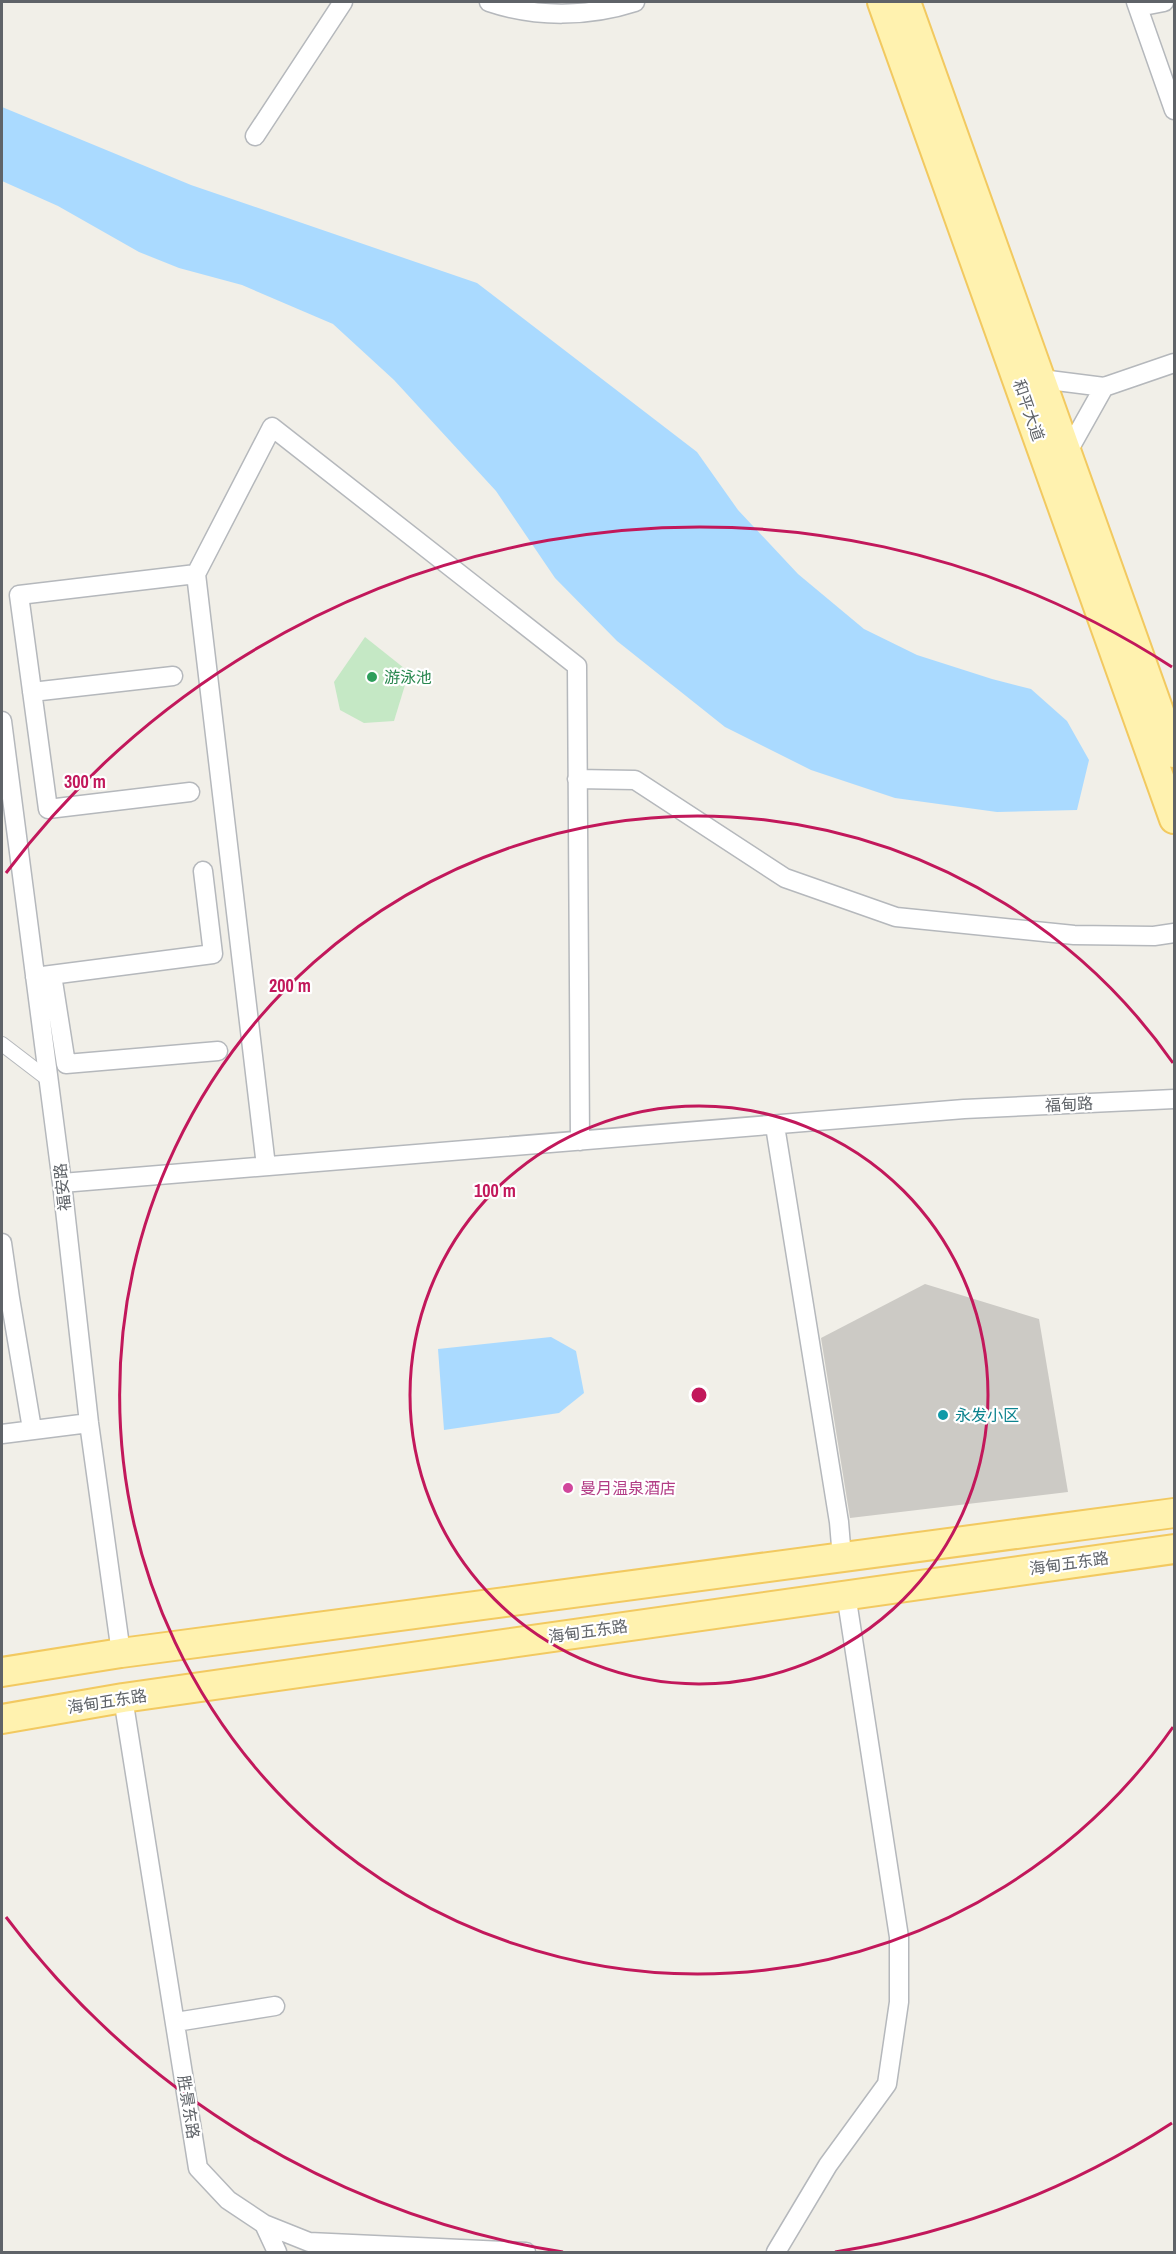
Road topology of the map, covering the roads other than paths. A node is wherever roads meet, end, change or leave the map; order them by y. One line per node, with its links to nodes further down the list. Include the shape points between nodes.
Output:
1 (343, 2): 9 (street)
2 (489, 2): 3 (street, via 560,16)
3 (636, 2)
4 (882, 2): 21 (main road, 和平大道)
5 (906, 2): 11 (main road, 和平大道)
6 (1164, 2): 7 (street)
7 (1137, 4): 8 (street)
8 (1174, 110)
9 (255, 136)
10 (1174, 363): 12 (street)
11 (1041, 379): 12 (street); 13 (main road, 和平大道)
12 (1104, 387): 13 (street)
13 (1067, 453): 18 (main road, 和平大道)
14 (196, 574): 16 (street, via 19,596); 19 (street, via 272,427 577,666); 31 (street)
15 (173, 676): 16 (street)
16 (32, 692): 20 (street, via 48,809)
17 (2, 721): 24 (street, 福安路)
18 (1174, 753)
19 (577, 779): 23 (street, via 635,780 785,878 896,917 1074,935); 30 (street)
20 (190, 792)
21 (1174, 819)
22 (202, 871): 24 (street, via 213,954)
23 (1174, 933)
24 (43, 976): 26 (street, via 66,1064); 27 (street, 福安路)
25 (2, 1044): 27 (street)
26 (218, 1051)
27 (49, 1080): 32 (street, 福安路)
28 (1174, 1099): 29 (street, 福甸路, via 964,1110)
29 (775, 1126): 30 (street, 福甸路); 40 (street)
30 (580, 1142): 31 (street, 福甸路)
31 (266, 1166): 32 (street, 福甸路)
32 (62, 1183): 35 (street, 福安路)
33 (2, 1243): 34 (street)
34 (6, 1299): 36 (street)
35 (89, 1423): 36 (street); 42 (street, 福安路)
36 (32, 1429): 37 (street)
37 (2, 1434)
38 (1174, 1513): 40 (main road)
39 (1174, 1549): 41 (main road, 海甸五东路)
40 (842, 1558): 42 (main road)
41 (846, 1594): 44 (main road, 海甸五东路); 51 (street, via 899,1937 899,2002 886,2084 828,2165)
42 (121, 1653): 43 (main road)
43 (2, 1672)
44 (123, 1698): 45 (main road, 海甸五东路); 47 (street, 胜景东路)
45 (2, 1719)
46 (275, 2006): 47 (street)
47 (176, 2022): 48 (street, 胜景东路, via 198,2168 228,2200)
48 (264, 2224): 49 (street); 50 (street, 胜景东路, via 309,2242)
49 (277, 2253)
50 (526, 2253)
51 (776, 2253)

